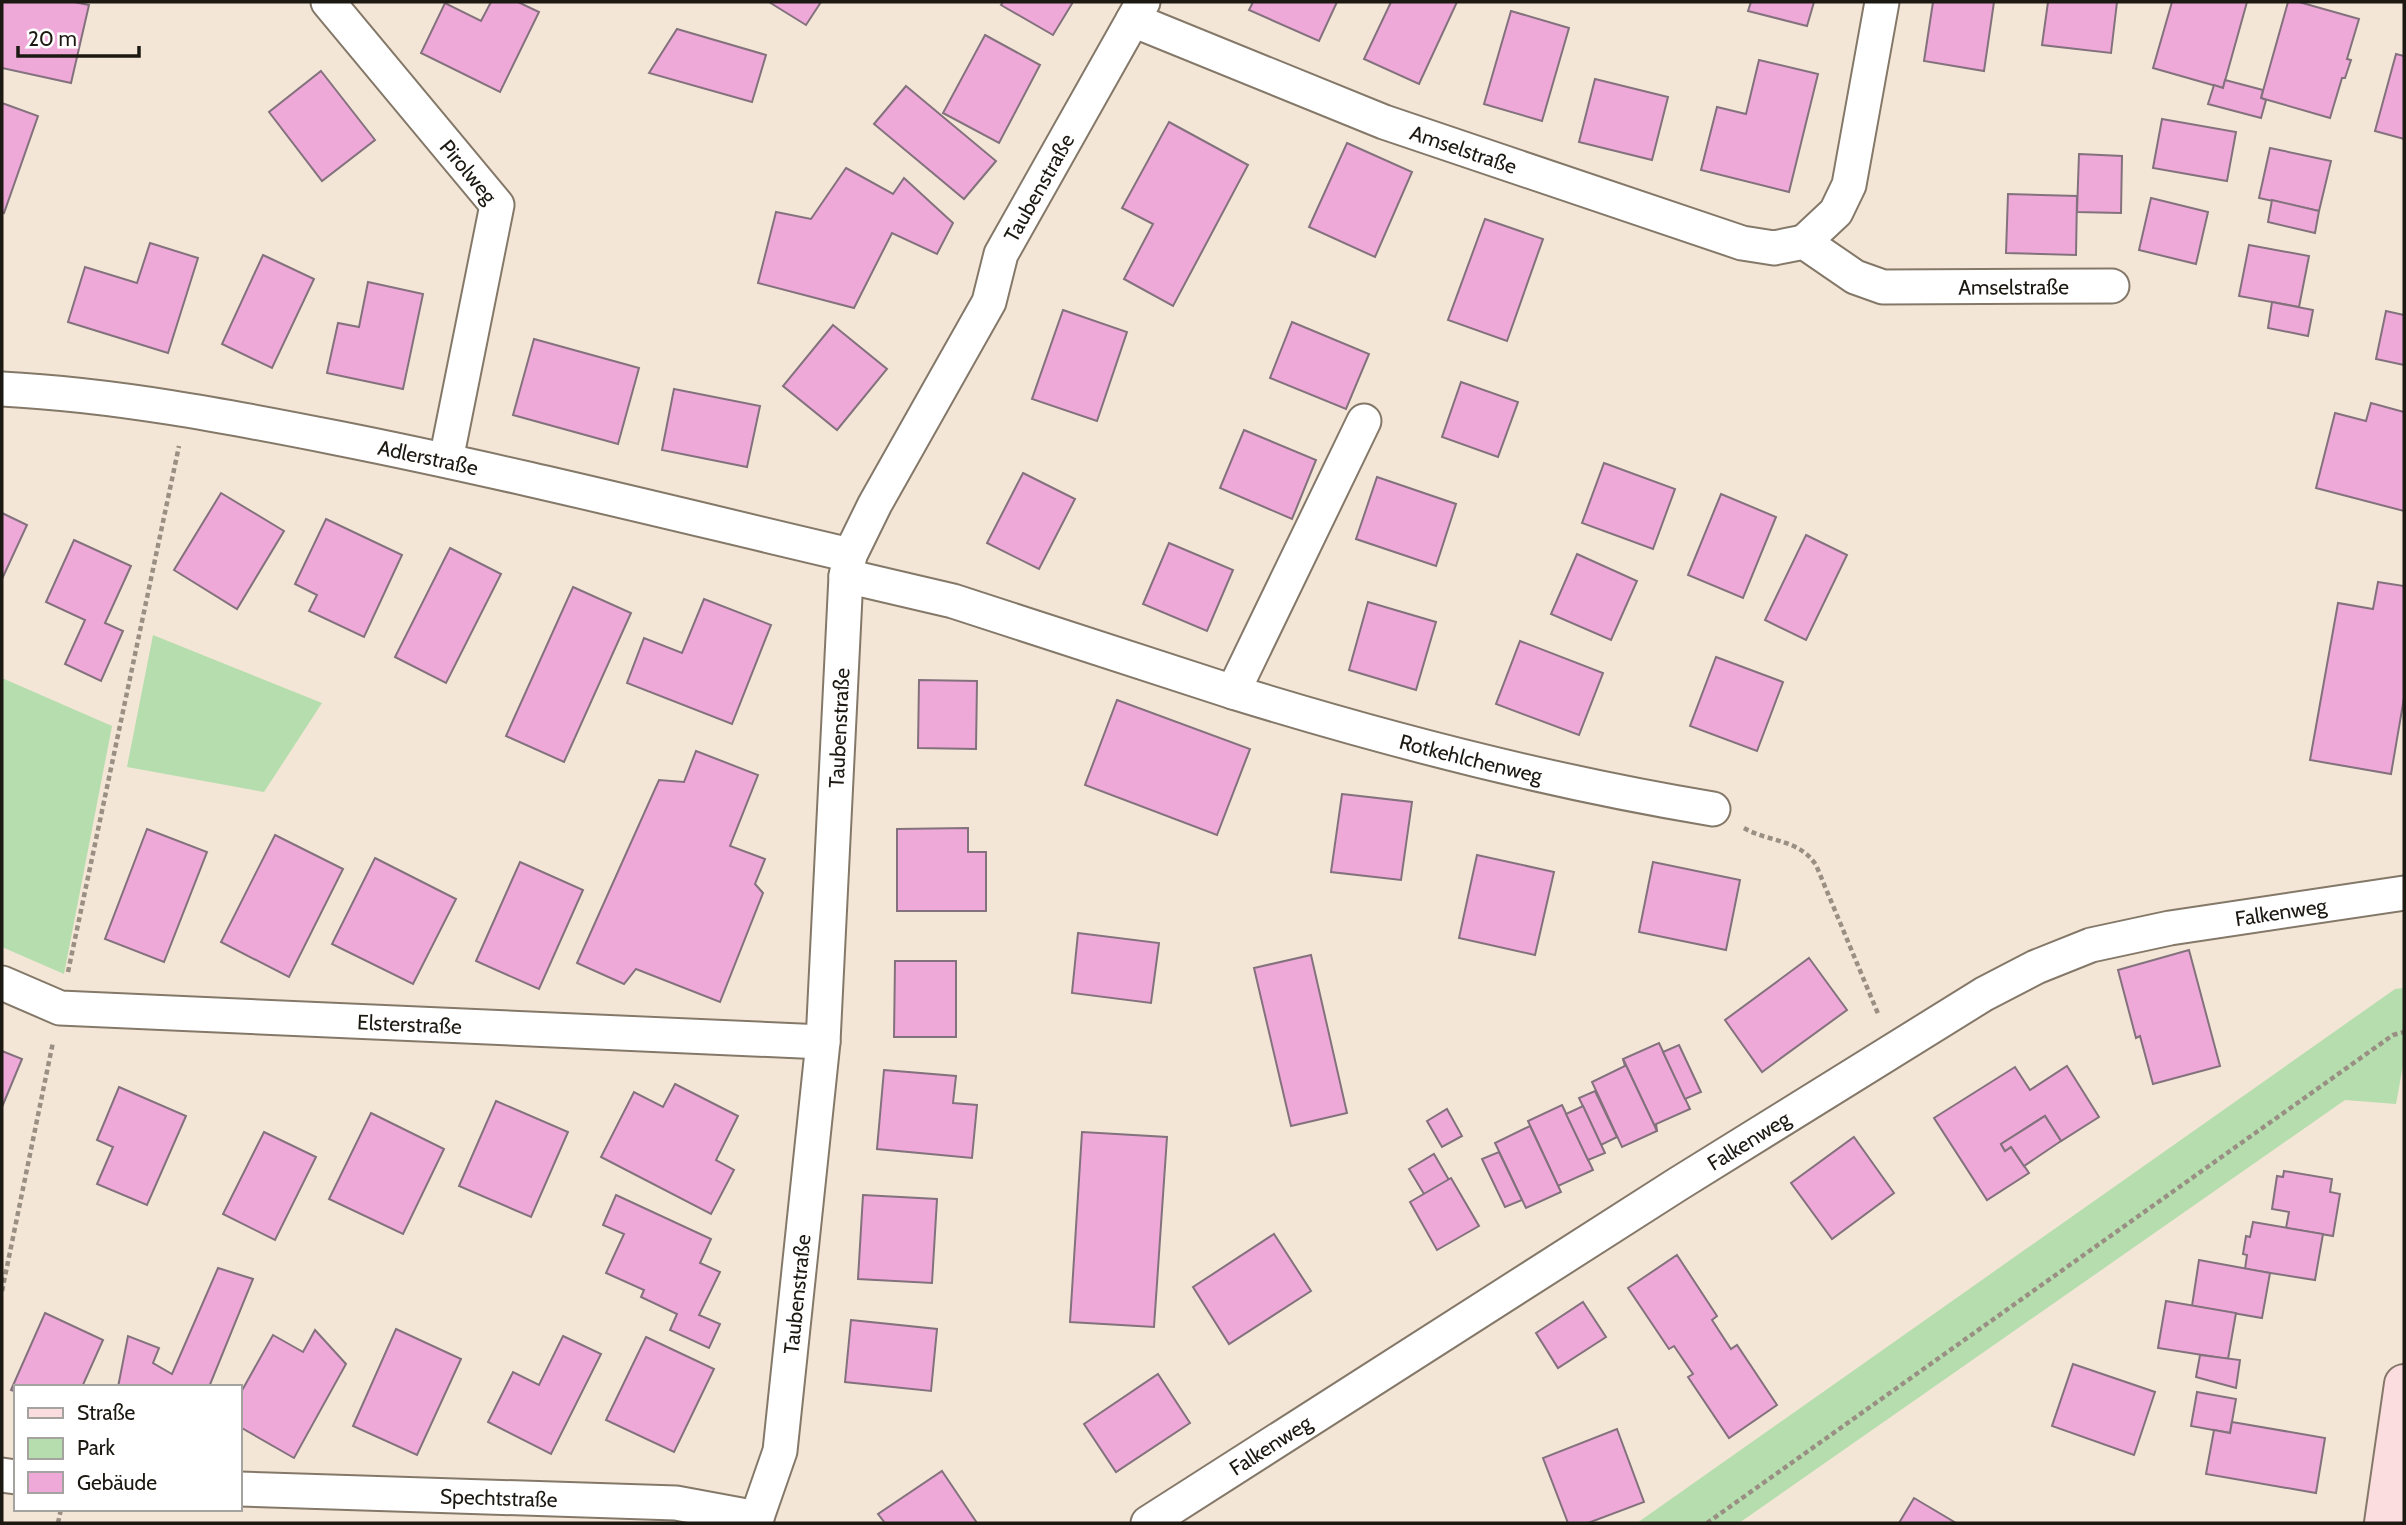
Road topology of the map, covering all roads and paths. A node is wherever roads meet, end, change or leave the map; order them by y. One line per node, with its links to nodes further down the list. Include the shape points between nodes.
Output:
1 (328, 2): 9 (street, Pirolweg, via 497,205)
2 (1882, 2): 4 (street, via 1849,185 1836,212)
3 (1138, 11): 4 (street, Amselstraße, via 1384,122 1547,179 1742,243 1774,248); 10 (street, Taubenstraße, via 1001,254 989,302 875,504)
4 (1804, 242): 5 (street, Amselstraße, via 1855,278 1883,287)
5 (2112, 286)
6 (2, 389): 7 (street, Adlerstraße, via 70,392)
7 (187, 408): 9 (street, Adlerstraße); 15 (path)
8 (1364, 421): 11 (street)
9 (446, 460): 10 (street, Adlerstraße)
10 (848, 565): 11 (street, Rotkehlchenweg); 17 (street, Taubenstraße)
11 (1233, 692): 12 (street, Rotkehlchenweg, via 1462,759 1598,790)
12 (1713, 809): 18 (path, via 1749,831 1807,852)
13 (2404, 893): 18 (street, Falkenweg, via 2291,908 2091,945 1984,994)
14 (2, 983): 15 (street, Elsterstraße)
15 (60, 1008): 17 (street, Elsterstraße); 19 (path)
16 (2404, 1032): 24 (path, via 2393,1035)
17 (823, 1042): 22 (street, Taubenstraße, via 780,1451)
18 (1893, 1050): 23 (street, Falkenweg)
19 (2, 1291)
20 (2404, 1384): 25 (main road)
21 (242, 1489): 22 (street, Spechtstraße, via 676,1503)
22 (756, 1521)
23 (1148, 1523)
24 (1707, 1523)
25 (2384, 1523)

